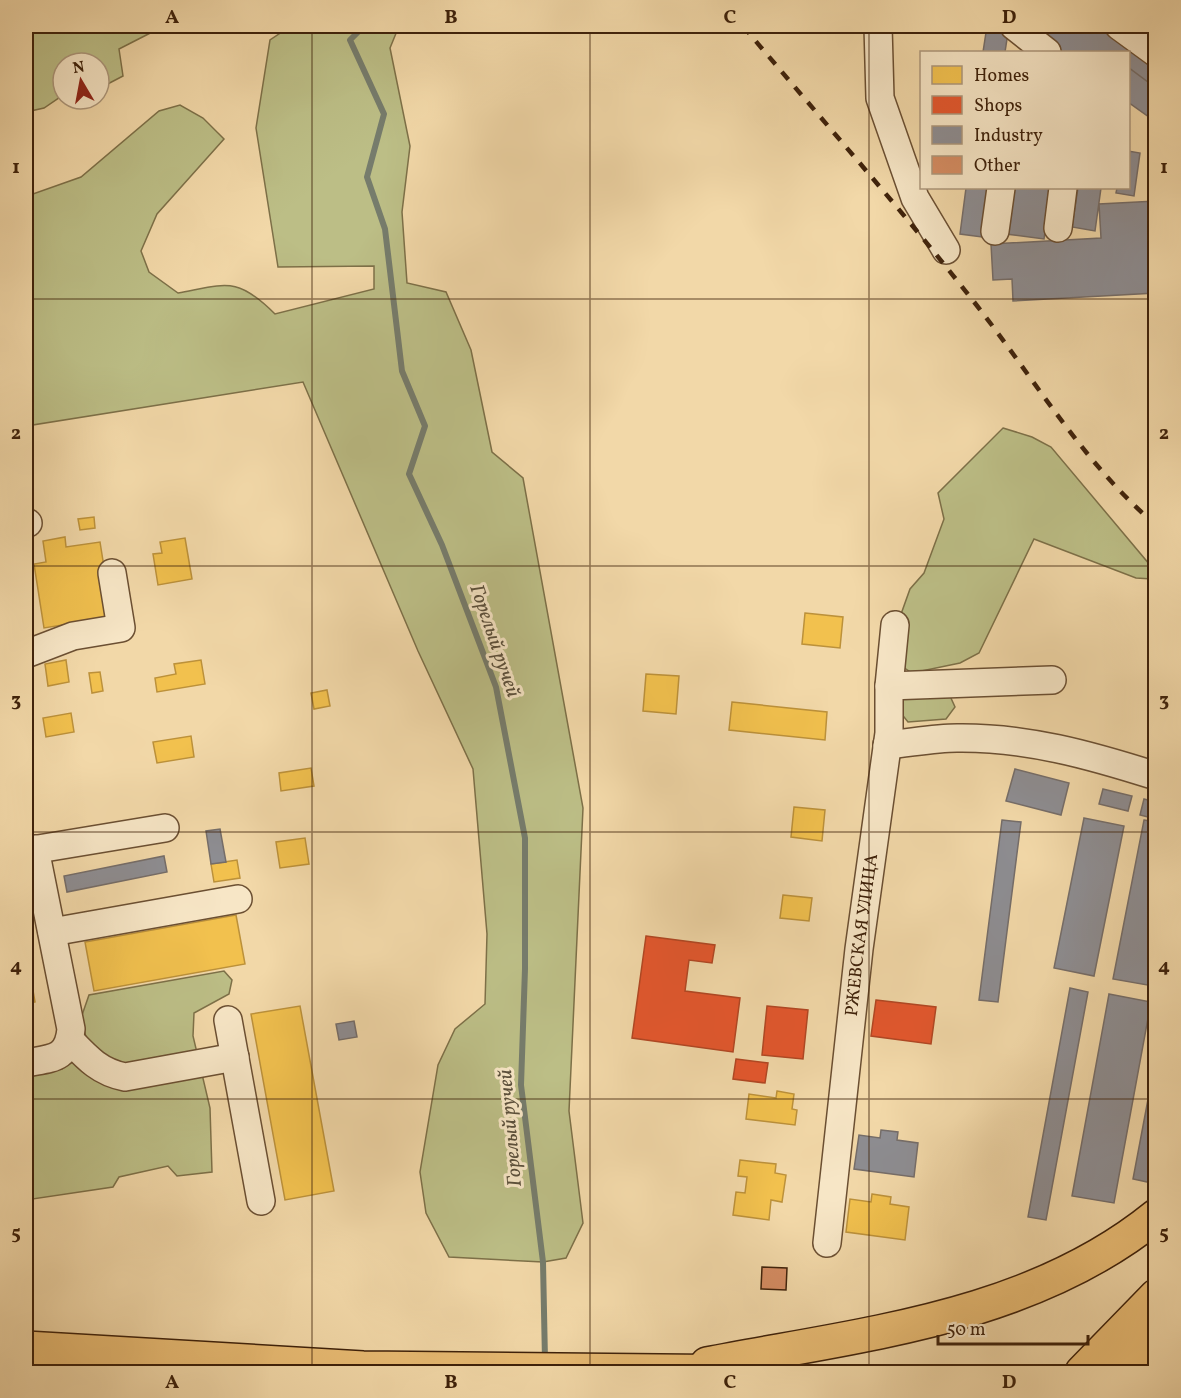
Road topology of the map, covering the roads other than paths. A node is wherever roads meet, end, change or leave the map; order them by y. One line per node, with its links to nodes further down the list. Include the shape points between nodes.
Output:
1 (878, 26): 10 (street, via 880,98 915,198)
2 (1119, 26): 5 (street)
3 (1017, 36): 4 (street)
4 (1045, 51)
5 (1155, 53)
6 (1000, 189): 9 (street)
7 (1063, 189): 8 (street)
8 (1058, 228)
9 (995, 231)
10 (946, 250)
11 (112, 573): 13 (street, via 121,628 73,636)
12 (895, 625): 15 (street, РЖЕВСКАЯ УЛИЦА)
13 (26, 654)
14 (1052, 680): 15 (street)
15 (889, 686): 16 (street, РЖЕВСКАЯ УЛИЦА)
16 (887, 745): 17 (street, via 955,738 1009,740 1078,751); 28 (street, РЖЕВСКАЯ УЛИЦА, via 859,949)
17 (1155, 776)
18 (165, 828): 19 (street)
19 (30, 850): 21 (street)
20 (238, 899): 21 (street)
21 (52, 932): 23 (street)
22 (228, 1020): 24 (street)
23 (70, 1041): 24 (street, via 94,1066 125,1077); 25 (street, via 64,1052 54,1058)
24 (235, 1057): 26 (street)
25 (26, 1063)
26 (261, 1202)
27 (1153, 1218): 32 (main road, via 1086,1262 1023,1292 965,1313)
28 (827, 1243)
29 (1155, 1296): 34 (main road)
30 (1155, 1337): 35 (main road)
31 (26, 1348): 32 (main road, via 249,1362)
32 (670, 1371): 33 (main road)
33 (762, 1372)
34 (1082, 1372)
35 (1124, 1372)

